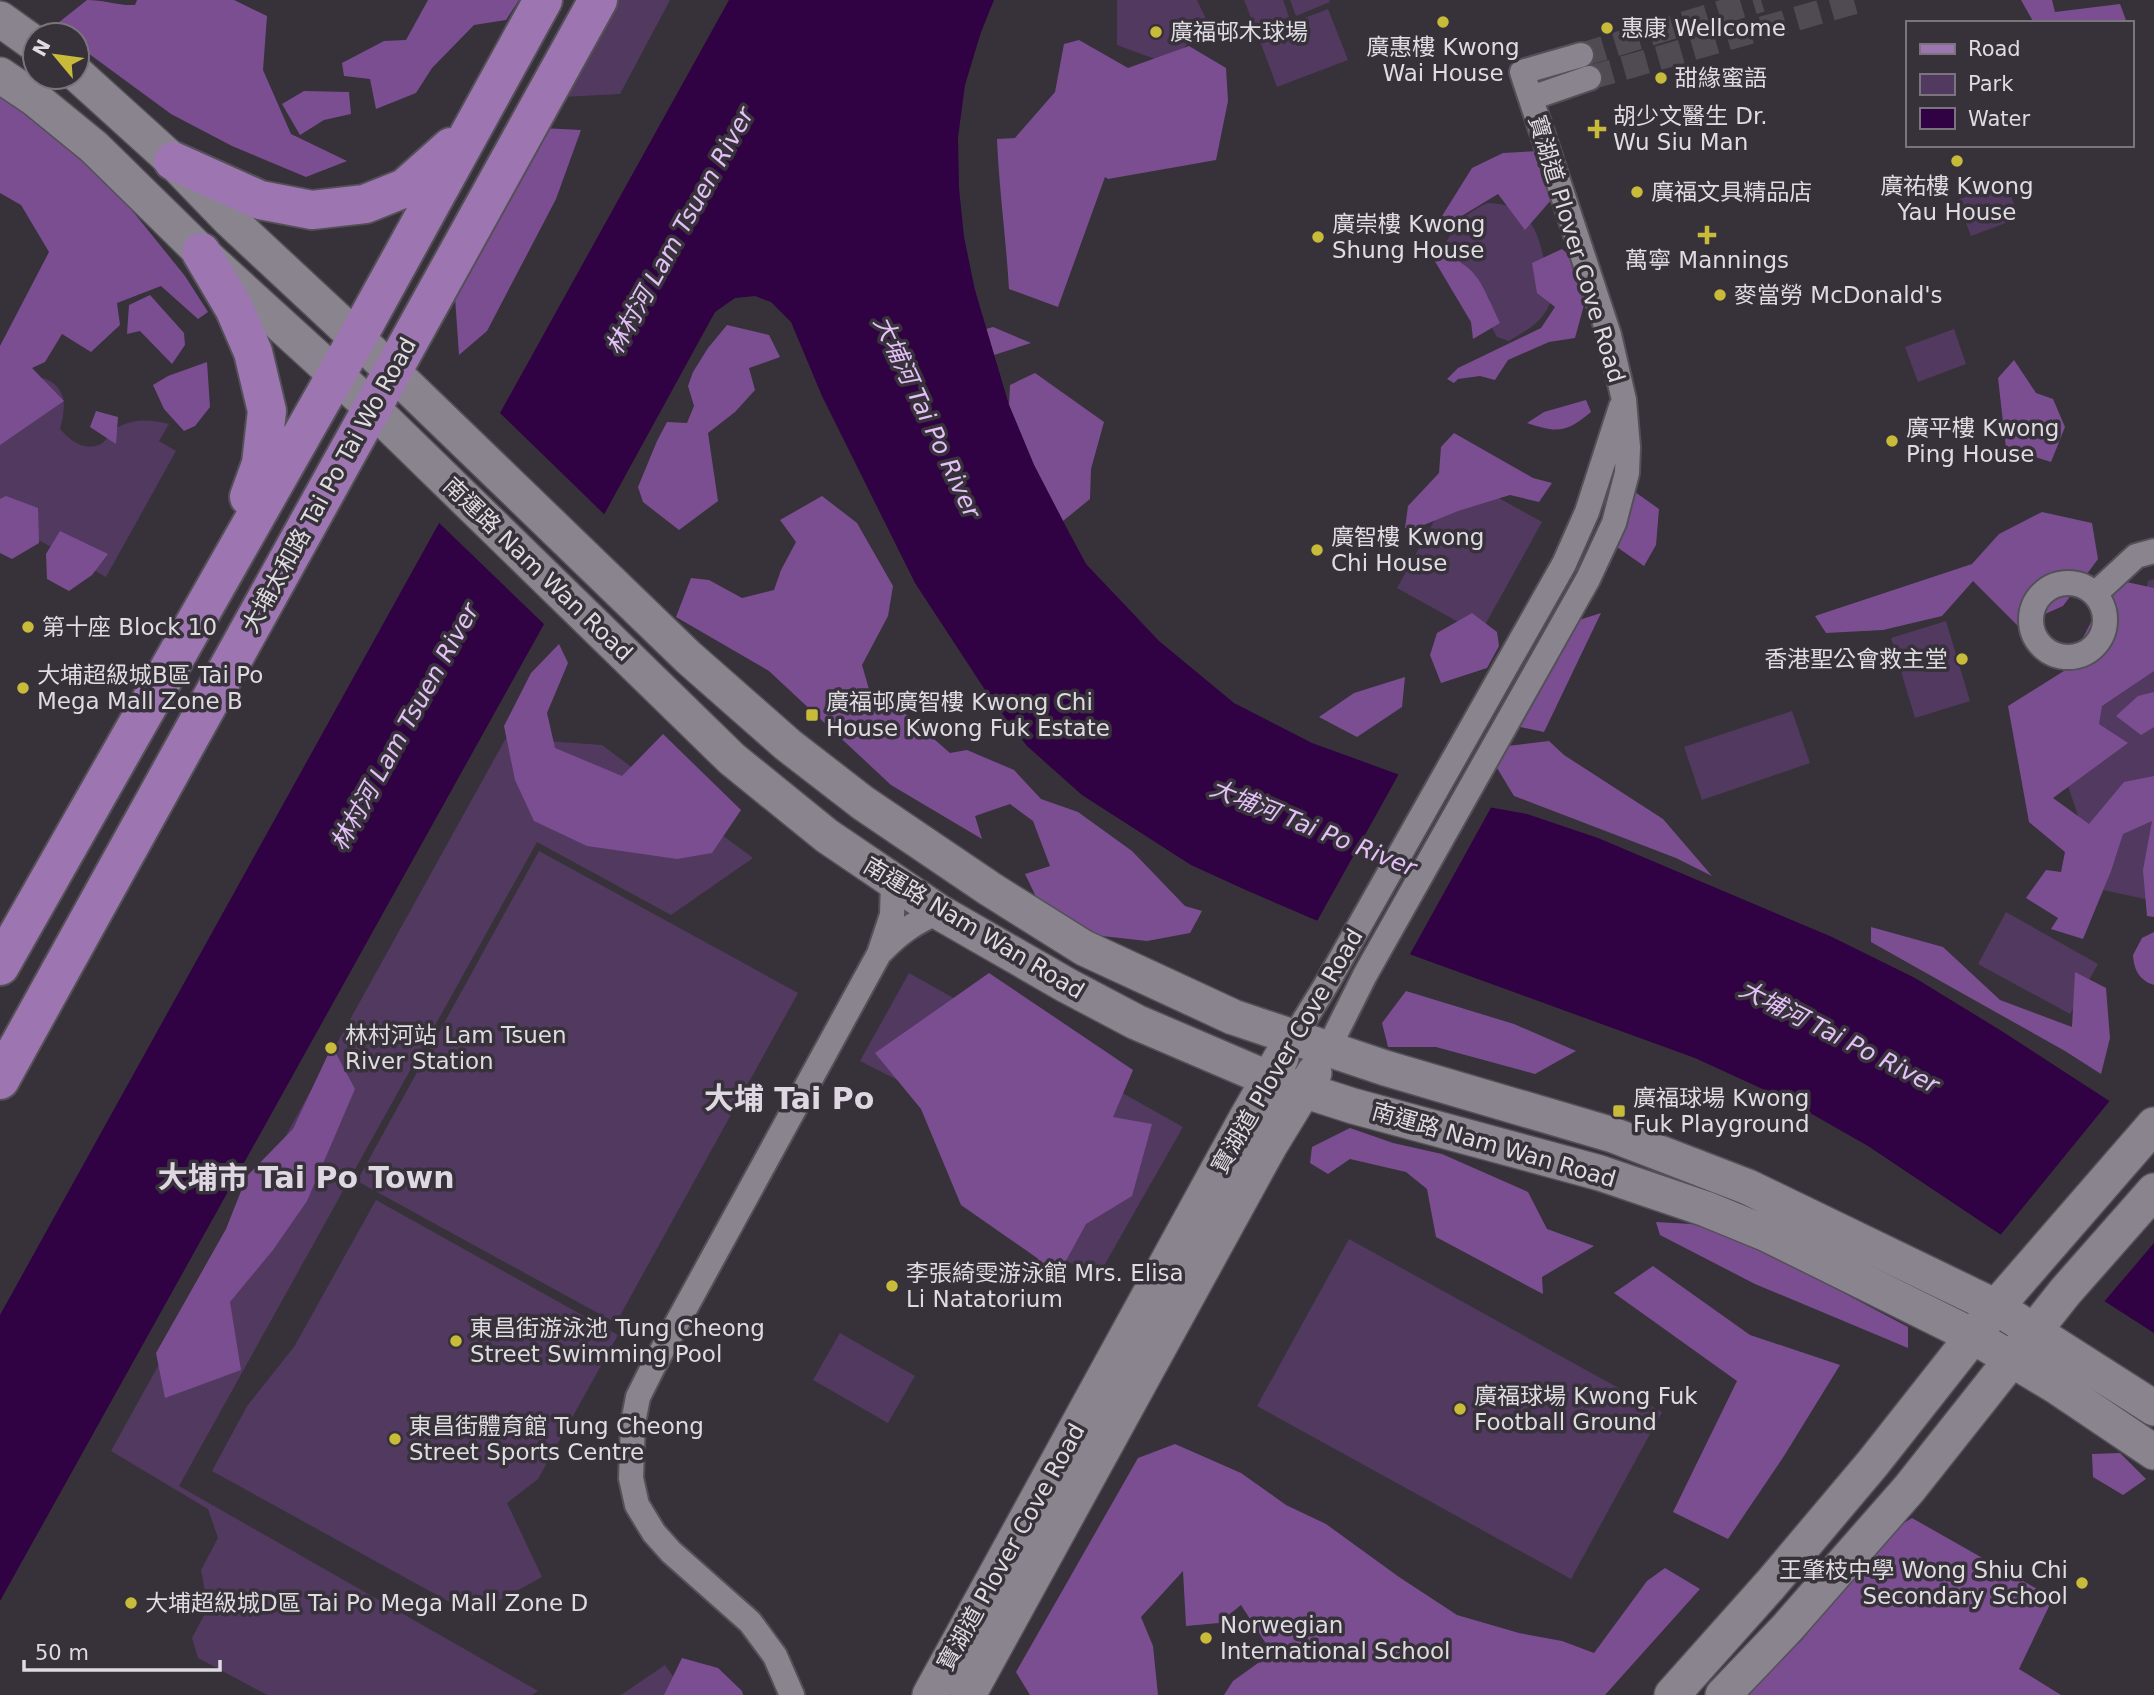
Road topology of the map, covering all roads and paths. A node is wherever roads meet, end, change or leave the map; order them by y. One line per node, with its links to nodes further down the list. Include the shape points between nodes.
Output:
1 (543, 0): 8 (main road, 大埔太和路 Tai Po Tai Wo Road)
2 (598, 0): 12 (main road, 大埔太和路 Tai Po Tai Wo Road)
3 (0, 19): 4 (main road)
4 (21, 34)
5 (0, 75): 10 (main road, 南運路 Nam Wan Road, via 94,147)
6 (91, 87): 9 (main road, 南運路 Nam Wan Road)
7 (1531, 98): 7 (street, 寶湖道 Plover Cove Road, via 1522,72 1585,66); 14 (street, 寶湖道 Plover Cove Road, via 1609,335)
8 (480, 118): 9 (main road, via 405,188 365,204 312,210 260,200); 11 (main road, 大埔太和路 Tai Po Tai Wo Road)
9 (173, 162): 11 (main road, 南運路 Nam Wan Road)
10 (201, 252): 13 (main road, 南運路 Nam Wan Road); 17 (main road, via 253,352 267,411 261,464)
11 (356, 338): 12 (main road, 南運路 Nam Wan Road); 13 (main road, 大埔太和路 Tai Po Tai Wo Road)
12 (393, 372): 15 (main road, 大埔太和路 Tai Po Tai Wo Road); 23 (main road, 南運路 Nam Wan Road, via 688,657 788,745 863,803 1084,948 1233,1017)
13 (335, 374): 15 (main road, 南運路 Nam Wan Road); 17 (main road, 大埔太和路 Tai Po Tai Wo Road)
14 (1624, 400): 23 (street, 寶湖道 Plover Cove Road, via 1574,544); 24 (street, 寶湖道 Plover Cove Road, via 1627,473 1614,523 1588,579)
15 (372, 408): 19 (main road, 南運路 Nam Wan Road, via 732,760 800,816); 26 (main road, 大埔太和路 Tai Po Tai Wo Road)
16 (2154, 551): 18 (street, via 2136,556)
17 (227, 565): 22 (main road, 大埔太和路 Tai Po Tai Wo Road)
18 (2095, 594)
19 (893, 882): 20 (main road, 南運路 Nam Wan Road); 21 (street, via 892,915)
20 (939, 912): 21 (street, via 916,922); 25 (main road, 南運路 Nam Wan Road, via 1136,1022)
21 (879, 954): 36 (street, via 653,1367 638,1397 633,1423 631,1478 638,1505 654,1533 750,1622 775,1656)
22 (0, 966)
23 (1294, 1037): 24 (main road, 南運路 Nam Wan Road); 25 (main road, 寶湖道 Plover Cove Road)
24 (1328, 1049): 27 (main road, 寶湖道 Plover Cove Road); 30 (main road, 南運路 Nam Wan Road, via 1613,1135 1748,1186)
25 (1269, 1079): 27 (main road, 南運路 Nam Wan Road); 37 (main road, 寶湖道 Plover Cove Road)
26 (0, 1080)
27 (1303, 1091): 32 (main road, 南運路 Nam Wan Road, via 1600,1173 1706,1209 1767,1234); 38 (main road, 寶湖道 Plover Cove Road)
28 (2154, 1125): 30 (main road)
29 (2154, 1191): 31 (main road)
30 (1996, 1307): 31 (main road, 南運路 Nam Wan Road); 32 (main road)
31 (2035, 1329): 33 (main road); 34 (main road, 南運路 Nam Wan Road)
32 (1973, 1336): 33 (main road, 南運路 Nam Wan Road); 39 (main road, via 1754,1605)
33 (2011, 1357): 35 (main road, 南運路 Nam Wan Road); 40 (main road, via 1909,1489)
34 (2154, 1408)
35 (2154, 1451)
36 (792, 1695)
37 (930, 1695)
38 (968, 1695)
39 (1672, 1695)
40 (1723, 1695)

